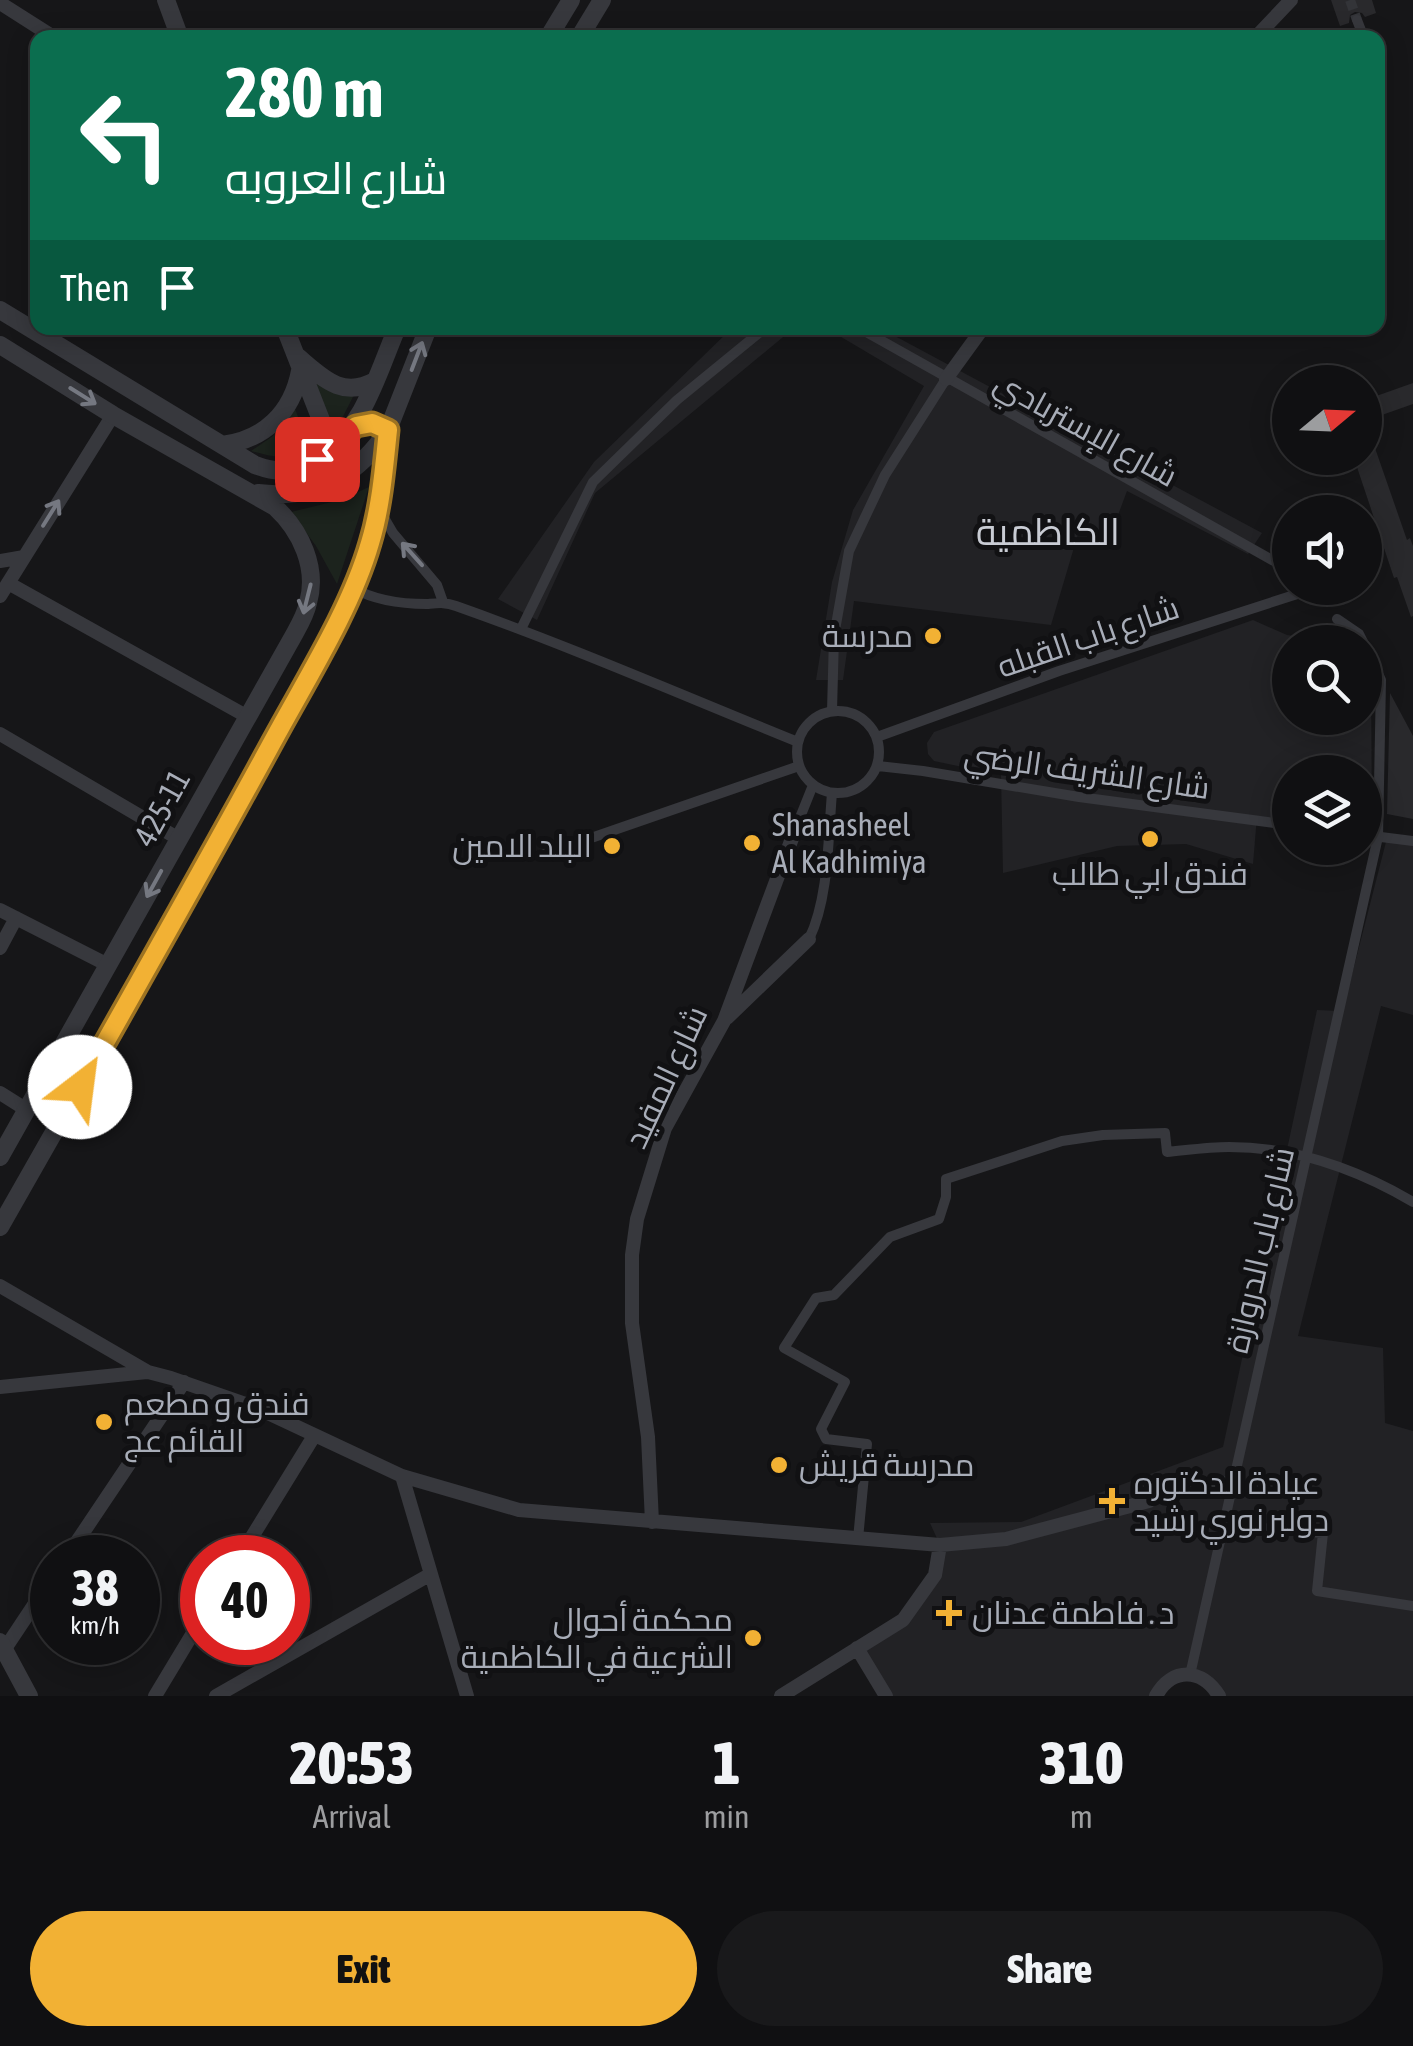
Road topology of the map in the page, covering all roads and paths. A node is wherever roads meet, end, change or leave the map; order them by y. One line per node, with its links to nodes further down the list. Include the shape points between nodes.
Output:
1 (166, 0): 8 (street)
2 (570, 0): 9 (street)
3 (602, 0): 10 (street)
4 (1292, 0): 11 (street)
5 (0, 3): 7 (street)
6 (1357, 20): 12 (street)
7 (42, 30)
8 (177, 30)
9 (553, 30)
10 (584, 30)
11 (1263, 30)
12 (1361, 30)
13 (0, 310): 14 (street)
14 (30, 328)
15 (41, 335): 29 (street)
16 (287, 335): 23 (street)
17 (394, 335): 25 (street)
18 (425, 335): 27 (street, one-way to 18)
19 (756, 335): 43 (street, via 593,482)
20 (870, 335): 24 (street, شارع الإستربادي)
21 (978, 335): 24 (street)
22 (1, 347): 26 (street, 425-11, one-way to 26)
23 (297, 362): 25 (street, via 348,389); 29 (street, via 298,383 271,426); 30 (street)
24 (946, 379): 35 (street, شارع الإستربادي); 44 (street, via 886,475 849,551 834,636)
25 (372, 389): 27 (street, via 370,406); 28 (street)
26 (112, 415): 32 (street, 425-11); 34 (street, one-way to 26)
27 (391, 422): 28 (street); 31 (street, 425-11); 33 (street)
28 (351, 429): 30 (street)
29 (222, 445): 30 (street, via 255,465 286,472)
30 (332, 448): 31 (street)
31 (348, 474): 32 (street, 425-11, via 292,494)
32 (252, 492): 45 (street, 425-11, one-way to 45, via 288,518 312,578 302,619)
33 (378, 507): 37 (street); 39 (street, one-way to 33)
34 (24, 556): 36 (street); 38 (street)
35 (1272, 560)
36 (0, 561)
37 (353, 588): 39 (street, via 405,602); 71 (street, via 198,880)
38 (4, 590): 45 (street)
39 (443, 602): 43 (street)
40 (1272, 602): 47 (street, شارع باب القبله)
41 (1337, 620): 42 (street)
42 (1345, 625)
43 (521, 629): 48 (street)
44 (832, 711): 47 (street, via 859,716); 48 (street, via 810,722)
45 (248, 717): 56 (street, 425-11)
46 (0, 734): 56 (street)
47 (877, 737): 50 (street)
48 (798, 742): 49 (street)
49 (799, 766): 51 (street); 58 (street)
50 (878, 766): 52 (street, via 861,787); 53 (street, شارع الشريف الرضي)
51 (812, 786): 52 (street); 54 (street, شارع المفيد)
52 (832, 793): 62 (street, via 823,885)
53 (1272, 823)
54 (797, 825): 65 (street, شارع المفيد)
55 (1382, 838): 57 (street)
56 (179, 839): 64 (street, 425-11, one-way to 64)
57 (1413, 842)
58 (542, 855)
59 (1372, 865): 69 (street, شارع باب الدروازة)
60 (0, 910): 61 (street)
61 (16, 918): 63 (street); 64 (street)
62 (809, 939): 65 (street)
63 (0, 948)
64 (108, 965): 67 (street, 425-11)
65 (724, 1020): 80 (street, شارع المفيد, via 665,1128 632,1254 632,1324)
66 (0, 1093): 67 (street)
67 (27, 1110): 68 (street, 425-11)
68 (0, 1157)
69 (1306, 1157): 70 (street); 78 (street, شارع باب الدروازة); 84 (street, via 1228,1147 1167,1152 1165,1132 1104,1135 1062,1141 946,1179 939,1219 890,1237 834,1295 816,1298 784,1348 845,1382 821,1429 826,1438 866,1444)
70 (1413, 1202)
71 (0, 1227)
72 (0, 1286): 73 (street)
73 (148, 1372): 74 (street); 75 (street)
74 (184, 1382): 76 (street); 82 (street)
75 (0, 1387)
76 (314, 1436): 77 (street); 83 (street)
77 (402, 1476): 80 (street, via 519,1510); 86 (street)
78 (1234, 1479): 79 (street); 81 (street, شارع باب الدروازة)
79 (1149, 1501): 85 (street, via 1006,1538)
80 (652, 1522): 84 (street)
81 (1224, 1525): 87 (street, via 1323,1533 1318,1591); 92 (street, شارع باب الدروازة)
82 (81, 1535)
83 (254, 1535)
84 (858, 1538): 85 (street)
85 (940, 1545): 90 (street, via 935,1575 903,1620)
86 (432, 1574): 95 (street); 96 (street)
87 (1413, 1606)
88 (30, 1608): 89 (street)
89 (2, 1646): 93 (street)
90 (857, 1648): 97 (street); 98 (street)
91 (180, 1655): 94 (street)
92 (1190, 1674): 99 (street, via 1167,1681); 100 (street)
93 (29, 1696)
94 (155, 1696)
95 (216, 1696)
96 (467, 1696)
97 (780, 1696)
98 (886, 1696)
99 (1156, 1696)
100 (1219, 1696)

